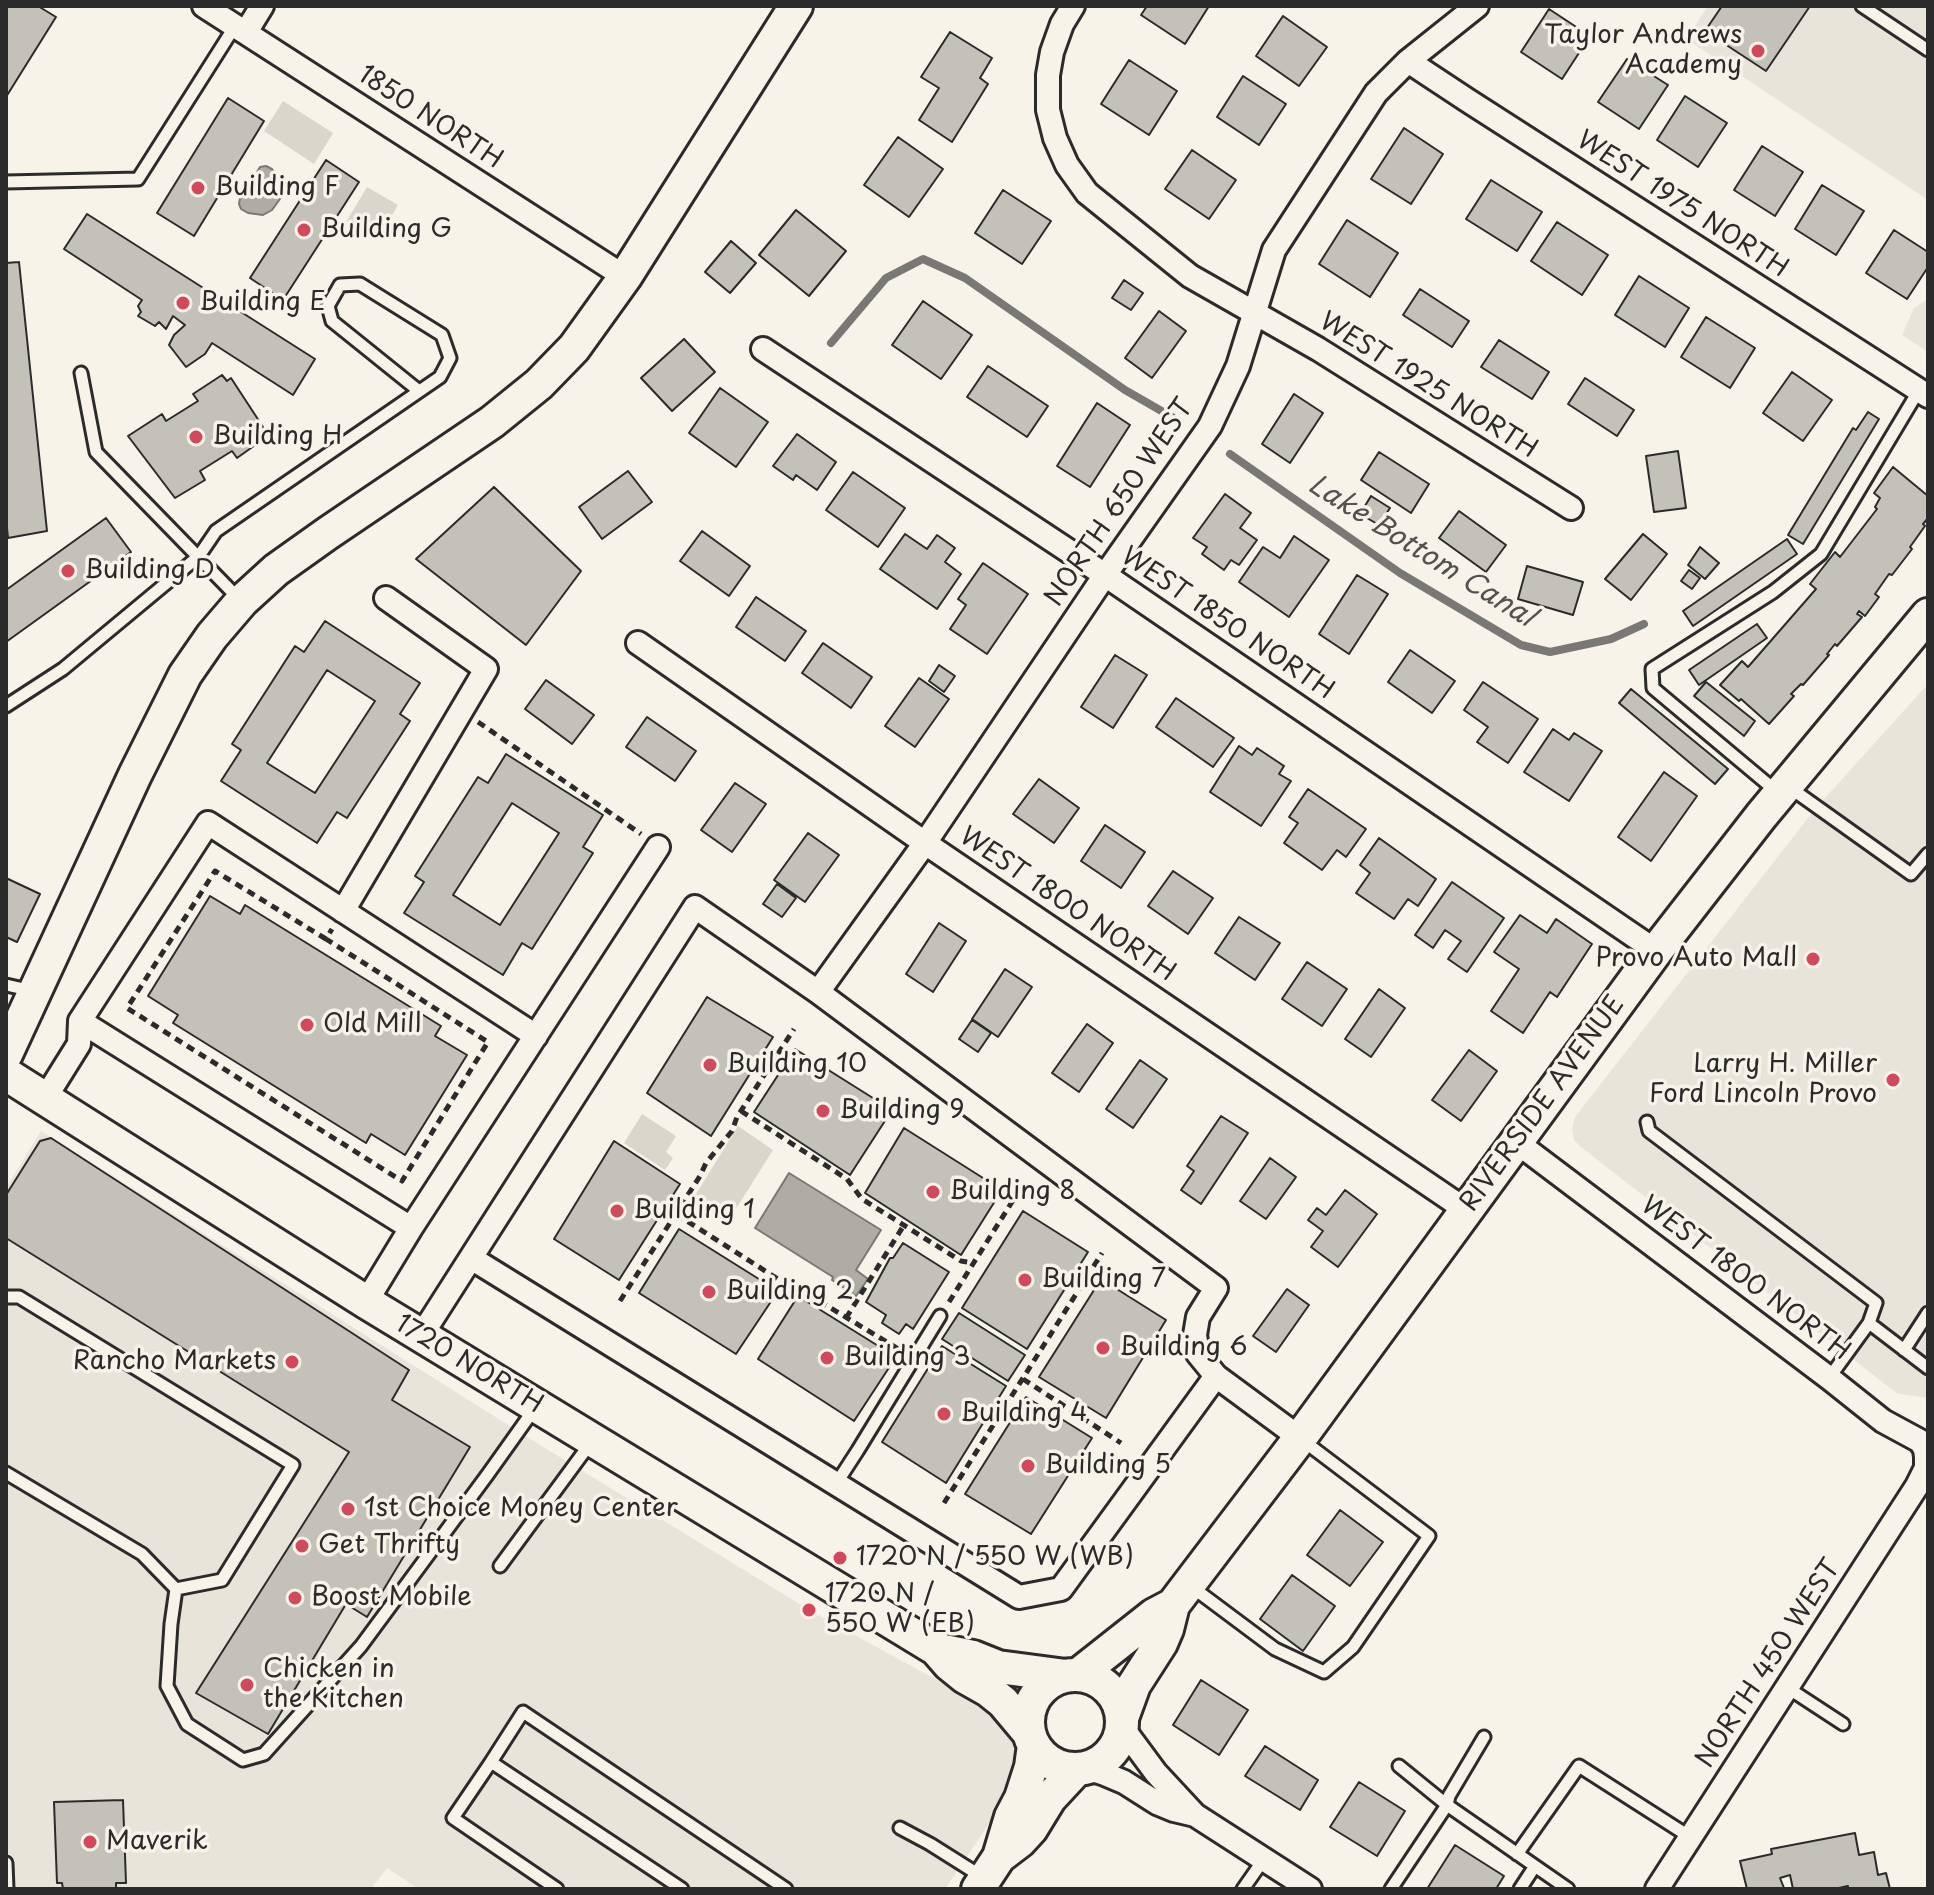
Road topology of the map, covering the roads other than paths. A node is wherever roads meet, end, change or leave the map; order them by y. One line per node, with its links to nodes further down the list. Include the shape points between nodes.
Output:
1 (204, 6): 7 (street, 1850 NORTH)
2 (262, 6): 7 (street)
3 (796, 6): 11 (street)
4 (1073, 6): 12 (street, WEST 1925 NORTH, via 1062,24 1048,75 1048,110 1067,165 1087,193 1190,276)
5 (1477, 6): 9 (street, NORTH 650 WEST)
6 (1862, 6): 8 (lane)
7 (240, 29): 10 (lane, via 138,179); 11 (street, 1850 NORTH)
8 (1928, 50)
9 (1408, 61): 12 (street, NORTH 650 WEST, via 1376,93 1274,250); 16 (street, WEST 1975 NORTH)
10 (6, 182)
11 (625, 277): 21 (street, via 574,348 539,384 276,570)
12 (1254, 313): 17 (street, WEST 1925 NORTH); 19 (street, NORTH 650 WEST, via 1238,366 1210,426)
13 (763, 349): 19 (street, WEST 1850 NORTH)
14 (81, 373): 18 (lane, via 96,452)
15 (419, 391): 15 (lane, via 440,377 450,358 442,335 360,284 340,285 328,306 332,321); 18 (lane, via 216,531)
16 (1923, 393): 25 (lane, via 1821,554 1773,592 1652,669 1653,688)
17 (1571, 508)
18 (199, 556): 21 (lane); 24 (lane, via 63,669)
19 (1105, 575): 26 (street, NORTH 650 WEST); 30 (street, WEST 1850 NORTH)
20 (386, 598): 29 (street, via 486,669)
21 (242, 601): 31 (street, via 185,675)
22 (1925, 625): 25 (street, RIVERSIDE AVENUE)
23 (638, 643): 26 (street, WEST 1800 NORTH)
24 (6, 706)
25 (1783, 789): 28 (lane, via 1911,874); 30 (street, RIVERSIDE AVENUE)
26 (925, 843): 32 (street, NORTH 650 WEST); 40 (street, WEST 1800 NORTH)
27 (658, 847): 34 (street)
28 (1928, 854)
29 (343, 911): 33 (street, via 208,823); 34 (street)
30 (1656, 951): 39 (street, RIVERSIDE AVENUE)
31 (20, 988): 35 (street)
32 (818, 992): 42 (street, via 695,907); 51 (street, via 1216,1288 1198,1317 1195,1335 1198,1354)
33 (80, 1021): 37 (street, via 79,1044); 41 (street)
34 (536, 1036): 41 (street)
35 (6, 1054)
36 (6, 1074): 37 (street, 1720 NORTH)
37 (44, 1100): 44 (street, 1720 NORTH)
38 (1647, 1122): 47 (lane, via 1649,1131 1876,1303)
39 (1515, 1141): 40 (street, RIVERSIDE AVENUE); 52 (street, WEST 1800 NORTH)
40 (1466, 1210): 54 (street, RIVERSIDE AVENUE)
41 (411, 1228): 44 (street)
42 (471, 1258): 48 (street); 58 (street)
43 (6, 1297): 60 (lane, via 19,1297 293,1465 222,1580)
44 (366, 1302): 48 (street, 1720 NORTH)
45 (1928, 1313): 49 (lane)
46 (940, 1316): 58 (lane)
47 (1869, 1323): 49 (lane); 52 (lane)
48 (421, 1336): 53 (street, 1720 NORTH)
49 (1904, 1350): 50 (lane)
50 (1928, 1368)
51 (1216, 1376): 54 (street); 58 (street, via 1061,1589 1019,1597)
52 (1829, 1378): 56 (street, WEST 1800 NORTH, via 1883,1421 1920,1441)
53 (536, 1406): 55 (street, 1720 NORTH); 60 (lane, via 361,1646 264,1754 243,1760 187,1724 167,1686)
54 (1300, 1438): 61 (street, RIVERSIDE AVENUE); 61 (lane, via 1429,1536 1353,1647 1324,1672)
55 (593, 1441): 59 (lane); 62 (street, 1720 NORTH)
56 (1927, 1469): 64 (street, NORTH 450 WEST)
57 (6, 1473): 60 (lane, via 142,1554)
58 (836, 1484)
59 (500, 1566)
60 (176, 1589)
61 (1180, 1595): 63 (street, RIVERSIDE AVENUE); 65 (street, RIVERSIDE AVENUE, via 1161,1643 1134,1685)
62 (936, 1649): 63 (street, 1720 NORTH, via 998,1667); 68 (street, 1720 NORTH, via 1003,1702)
63 (1072, 1675): 65 (street, via 1107,1687 1118,1702); 68 (street, via 1054,1680 1035,1697 1028,1721)
64 (1788, 1688): 66 (lane); 75 (street, NORTH 450 WEST)
65 (1122, 1722): 71 (street, via 1117,1745 1107,1757); 73 (street, via 1149,1765)
66 (1843, 1724)
67 (1484, 1737): 72 (lane)
68 (1032, 1739): 71 (street, via 1050,1762); 80 (street, via 1031,1767 1021,1798)
69 (491, 1762): 82 (lane, via 453,1818); 83 (lane); 84 (lane, via 523,1712)
70 (1399, 1766): 72 (lane)
71 (1081, 1769): 73 (street, via 1124,1782 1157,1803); 80 (street)
72 (1447, 1805): 76 (lane); 87 (lane)
73 (1195, 1815): 77 (street)
74 (900, 1828): 80 (lane)
75 (1690, 1837): 76 (lane, via 1579,1766); 90 (street, NORTH 450 WEST)
76 (1517, 1854): 79 (lane)
77 (1264, 1859): 85 (lane); 86 (street)
78 (6, 1863): 81 (lane)
79 (1535, 1866): 88 (lane); 89 (lane)
80 (987, 1875)
81 (7, 1889)
82 (557, 1889)
83 (682, 1889)
84 (786, 1889)
85 (1243, 1889)
86 (1310, 1889)
87 (1391, 1889)
88 (1520, 1889)
89 (1568, 1889)
90 (1657, 1889)

